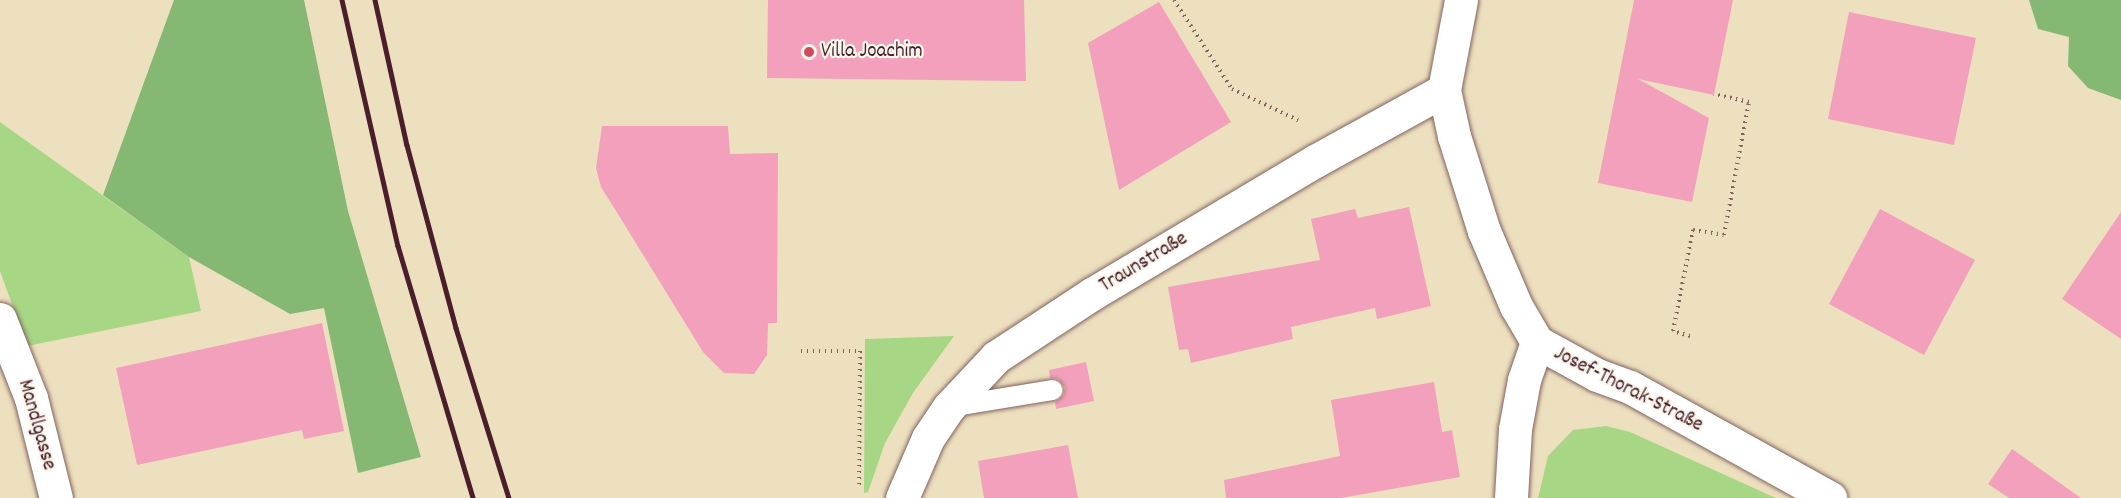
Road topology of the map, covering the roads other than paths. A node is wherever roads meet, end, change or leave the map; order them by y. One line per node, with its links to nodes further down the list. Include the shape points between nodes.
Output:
1 (1461, 0): 2 (street)
2 (1444, 90): 4 (street, Josef-Thorak-Straße, via 1464,177 1516,306); 6 (street, Traunstraße, via 1031,332 996,357)
3 (0, 319): 7 (street, Mandlgasse, via 31,398)
4 (1537, 342): 9 (street, via 1515,429); 10 (street, Josef-Thorak-Straße, via 1597,375 1630,387)
5 (1053, 390): 6 (lane)
6 (950, 407): 8 (street, Traunstraße, via 915,461)
7 (56, 498)
8 (902, 498)
9 (1511, 498)
10 (1830, 498)

